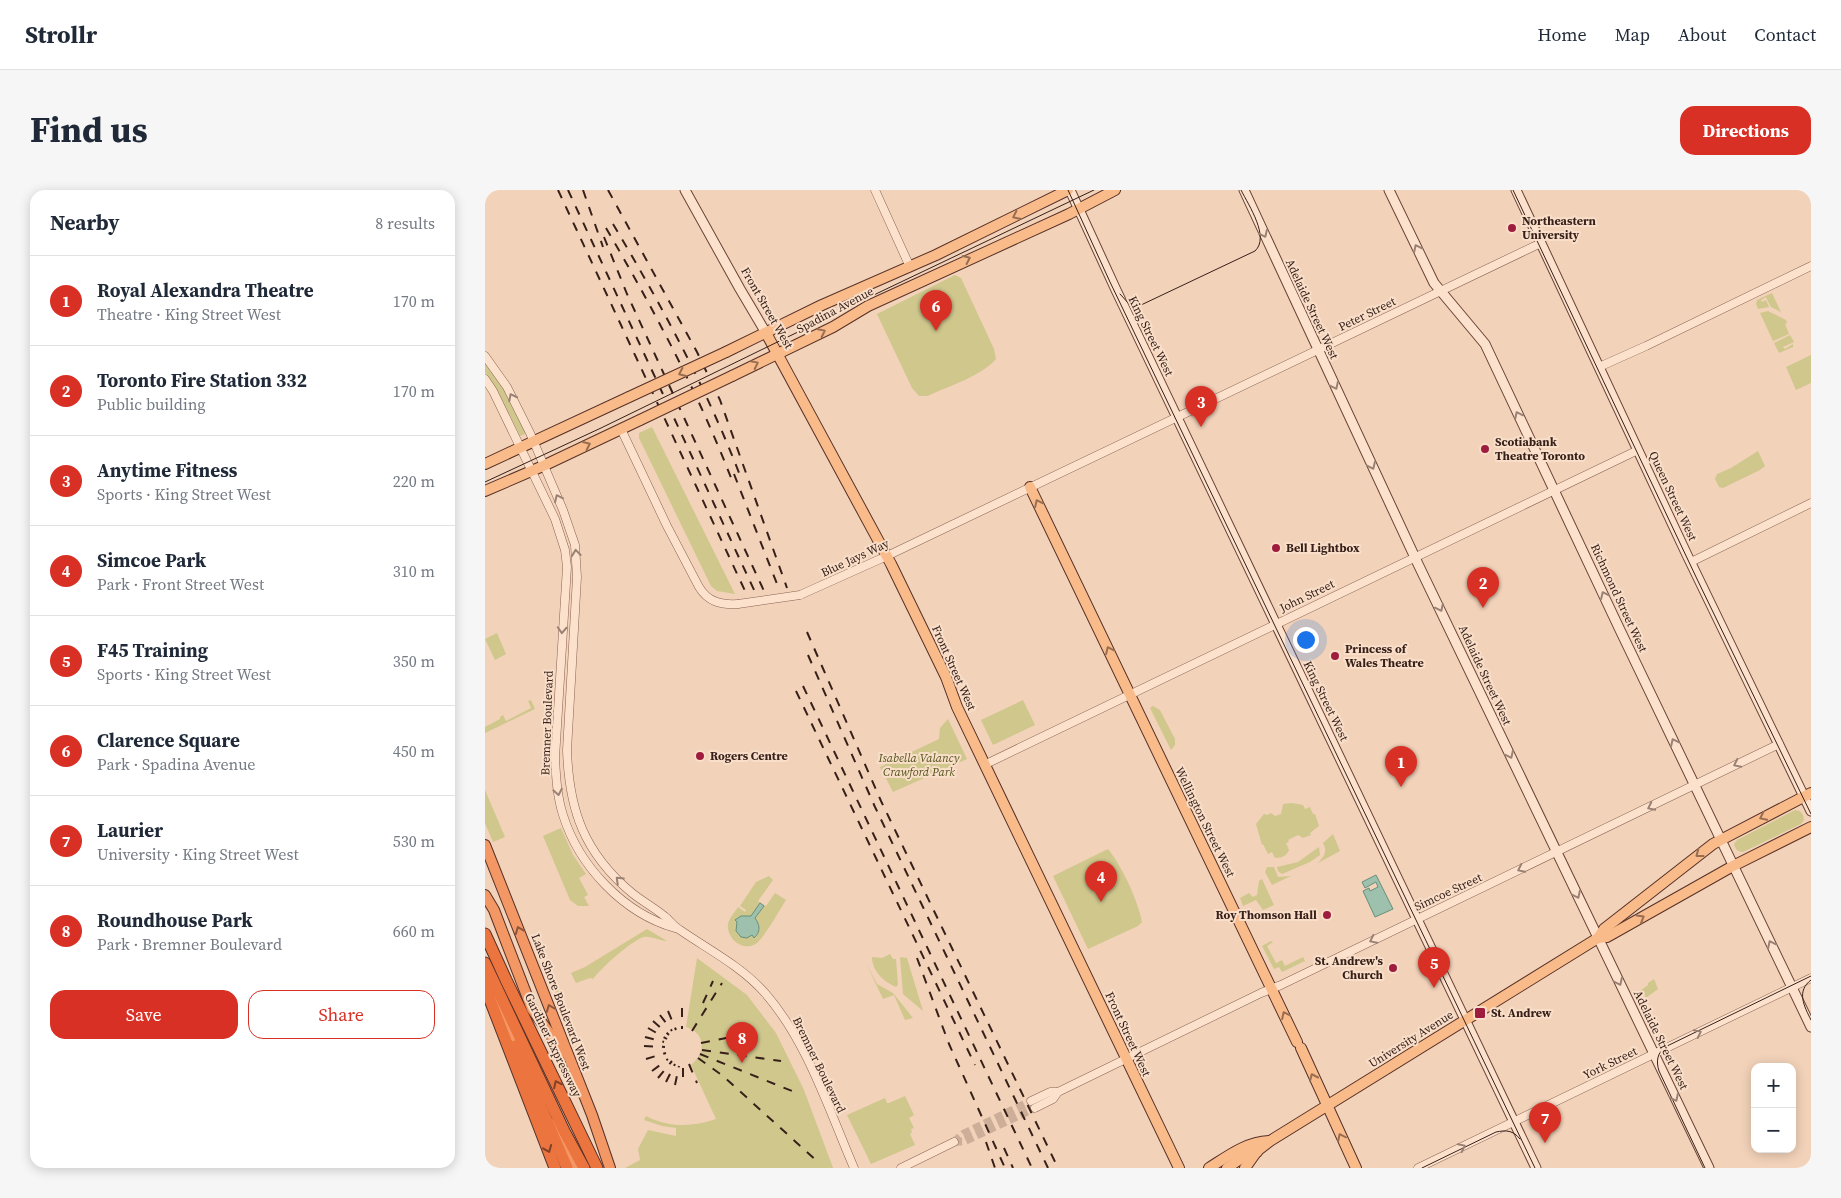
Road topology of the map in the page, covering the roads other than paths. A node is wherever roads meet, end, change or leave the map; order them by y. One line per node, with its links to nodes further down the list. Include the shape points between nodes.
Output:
1 (685, 190): 13 (main road, Front Street West)
2 (875, 190): 11 (street)
3 (1069, 190): 8 (main road, King Street West); 11 (main road, Spadina Avenue, one-way to 11)
4 (1115, 190): 8 (main road, Spadina Avenue)
5 (1243, 190): 14 (main road, Adelaide Street West, one-way to 14)
6 (1389, 190): 12 (main road, Richmond Street West, one-way to 6)
7 (1516, 190): 9 (main road, Queen Street West)
8 (1077, 209): 15 (main road, Spadina Avenue, one-way to 8, via 868,306); 19 (main road, King Street West)
9 (1541, 244): 12 (street, Peter Street); 17 (main road, Queen Street West)
10 (1811, 266): 17 (street)
11 (910, 267): 13 (main road, Spadina Avenue)
12 (1439, 291): 14 (street, Peter Street); 29 (main road, Richmond Street West, one-way to 12, via 1485,344)
13 (766, 332): 15 (main road, Front Street West); 21 (main road, Spadina Avenue, one-way to 21, bridge)
14 (1317, 350): 19 (street, Peter Street); 32 (main road, Adelaide Street West, one-way to 32)
15 (778, 353): 20 (main road, Spadina Avenue, one-way to 15, bridge); 31 (main road, Front Street West)
16 (485, 356): 21 (street, Bremner Boulevard, one-way to 16, via 507,387)
17 (1599, 367): 23 (main road, Queen Street West)
18 (485, 379): 22 (street, Bremner Boulevard)
19 (1177, 417): 27 (street, Blue Jays Way); 34 (main road, King Street West)
20 (621, 429): 25 (main road, Spadina Avenue, one-way to 20); 31 (street, Blue Jays Way, bridge, via 701,591 718,603 738,604 800,595)
21 (533, 442): 22 (main road, Spadina Avenue); 25 (street, Bremner Boulevard)
22 (521, 448): 24 (main road, Spadina Avenue); 26 (street, Bremner Boulevard)
23 (1638, 450): 29 (street, John Street); 33 (main road, Queen Street West)
24 (485, 464)
25 (543, 466): 26 (main road, Spadina Avenue); 48 (street, Bremner Boulevard, one-way to 25, via 606,867 589,843 575,810 567,750 577,555 571,530)
26 (532, 471): 28 (main road, Spadina Avenue); 48 (street, Bremner Boulevard, one-way to 48, via 555,519 567,567 555,758 563,814 569,832 586,861 611,891 660,924)
27 (1031, 487): 31 (street, Blue Jays Way); 35 (main road, Wellington Street West, one-way to 27)
28 (485, 491)
29 (1554, 491): 32 (street, John Street); 38 (main road, Richmond Street West, one-way to 29)
30 (1811, 504): 33 (street)
31 (887, 556): 37 (main road, Front Street West)
32 (1415, 557): 34 (street, John Street); 44 (main road, Adelaide Street West, one-way to 44)
33 (1691, 562): 36 (main road, Queen Street West)
34 (1276, 624): 35 (street, John Street); 47 (main road, King Street West)
35 (1130, 694): 37 (street, John Street); 56 (main road, Wellington Street West)
36 (1779, 744): 38 (street, Simcoe Street, one-way to 38); 39 (main road, Queen Street West)
37 (986, 764): 61 (main road, Front Street West)
38 (1695, 785): 42 (main road, Richmond Street West); 44 (street, Simcoe Street, one-way to 44)
39 (1808, 795): 40 (main road, Queen Street West); 42 (main road, University Avenue, one-way to 42)
40 (1811, 810)
41 (1811, 827): 45 (main road, University Avenue)
42 (1721, 839): 45 (main road, Richmond Street West); 50 (main road, University Avenue, one-way to 50, via 1603,929)
43 (485, 845): 62 (highway, Lake Shore Boulevard West, one-way to 43)
44 (1556, 852): 47 (street, Simcoe Street, one-way to 47); 50 (main road, Adelaide Street West, one-way to 50)
45 (1733, 866): 50 (main road, University Avenue, one-way to 45, via 1607,937); 55 (main road, Richmond Street West, one-way to 45)
46 (485, 895): 62 (highway, via 492,904 532,1009)
47 (1417, 919): 56 (street, Simcoe Street, one-way to 56); 57 (main road, King Street West)
48 (677, 929): 77 (street, Bremner Boulevard, via 743,972 779,1010 810,1068)
49 (485, 934): 66 (highway, Gardiner Expressway, one-way to 49)
50 (1597, 938): 57 (main road, University Avenue); 60 (main road, Adelaide Street West, one-way to 60)
51 (485, 963): 73 (highway, Gardiner Expressway)
52 (485, 976): 59 (highway)
53 (1811, 978): 55 (street, York Street)
54 (485, 980): 70 (highway, one-way to 70)
55 (1792, 988): 58 (main road, Richmond Street West); 60 (street, York Street, one-way to 55)
56 (1272, 989): 61 (street, Simcoe Street); 64 (main road, Wellington Street West, one-way to 56)
57 (1465, 1020): 64 (main road, University Avenue); 65 (main road, King Street West)
58 (1811, 1027)
59 (508, 1028): 71 (highway); 72 (highway)
60 (1654, 1054): 65 (street, York Street); 86 (main road, Adelaide Street West, one-way to 86)
61 (1126, 1059): 63 (street, Simcoe Street, via 1058,1092 1053,1099); 79 (main road, Front Street West)
62 (574, 1070): 76 (highway, Lake Shore Boulevard West)
63 (1033, 1104)
64 (1327, 1105): 67 (main road, University Avenue); 83 (main road, Wellington Street West, one-way to 64)
65 (1514, 1122): 84 (street, York Street, one-way to 65); 85 (main road, King Street West)
66 (578, 1128): 74 (highway, Gardiner Expressway); 75 (highway)
67 (1271, 1141): 69 (main road, University Avenue); 80 (main road, via 1242,1148)
68 (954, 1142): 78 (street)
69 (1257, 1151): 81 (main road); 82 (main road, University Avenue)
70 (555, 1168)
71 (567, 1168)
72 (577, 1168)
73 (584, 1168)
74 (597, 1168)
75 (604, 1168)
76 (610, 1168)
77 (854, 1168)
78 (901, 1168)
79 (1179, 1168)
80 (1209, 1168)
81 (1227, 1168)
82 (1245, 1168)
83 (1357, 1168)
84 (1418, 1168)
85 (1537, 1168)
86 (1709, 1168)

